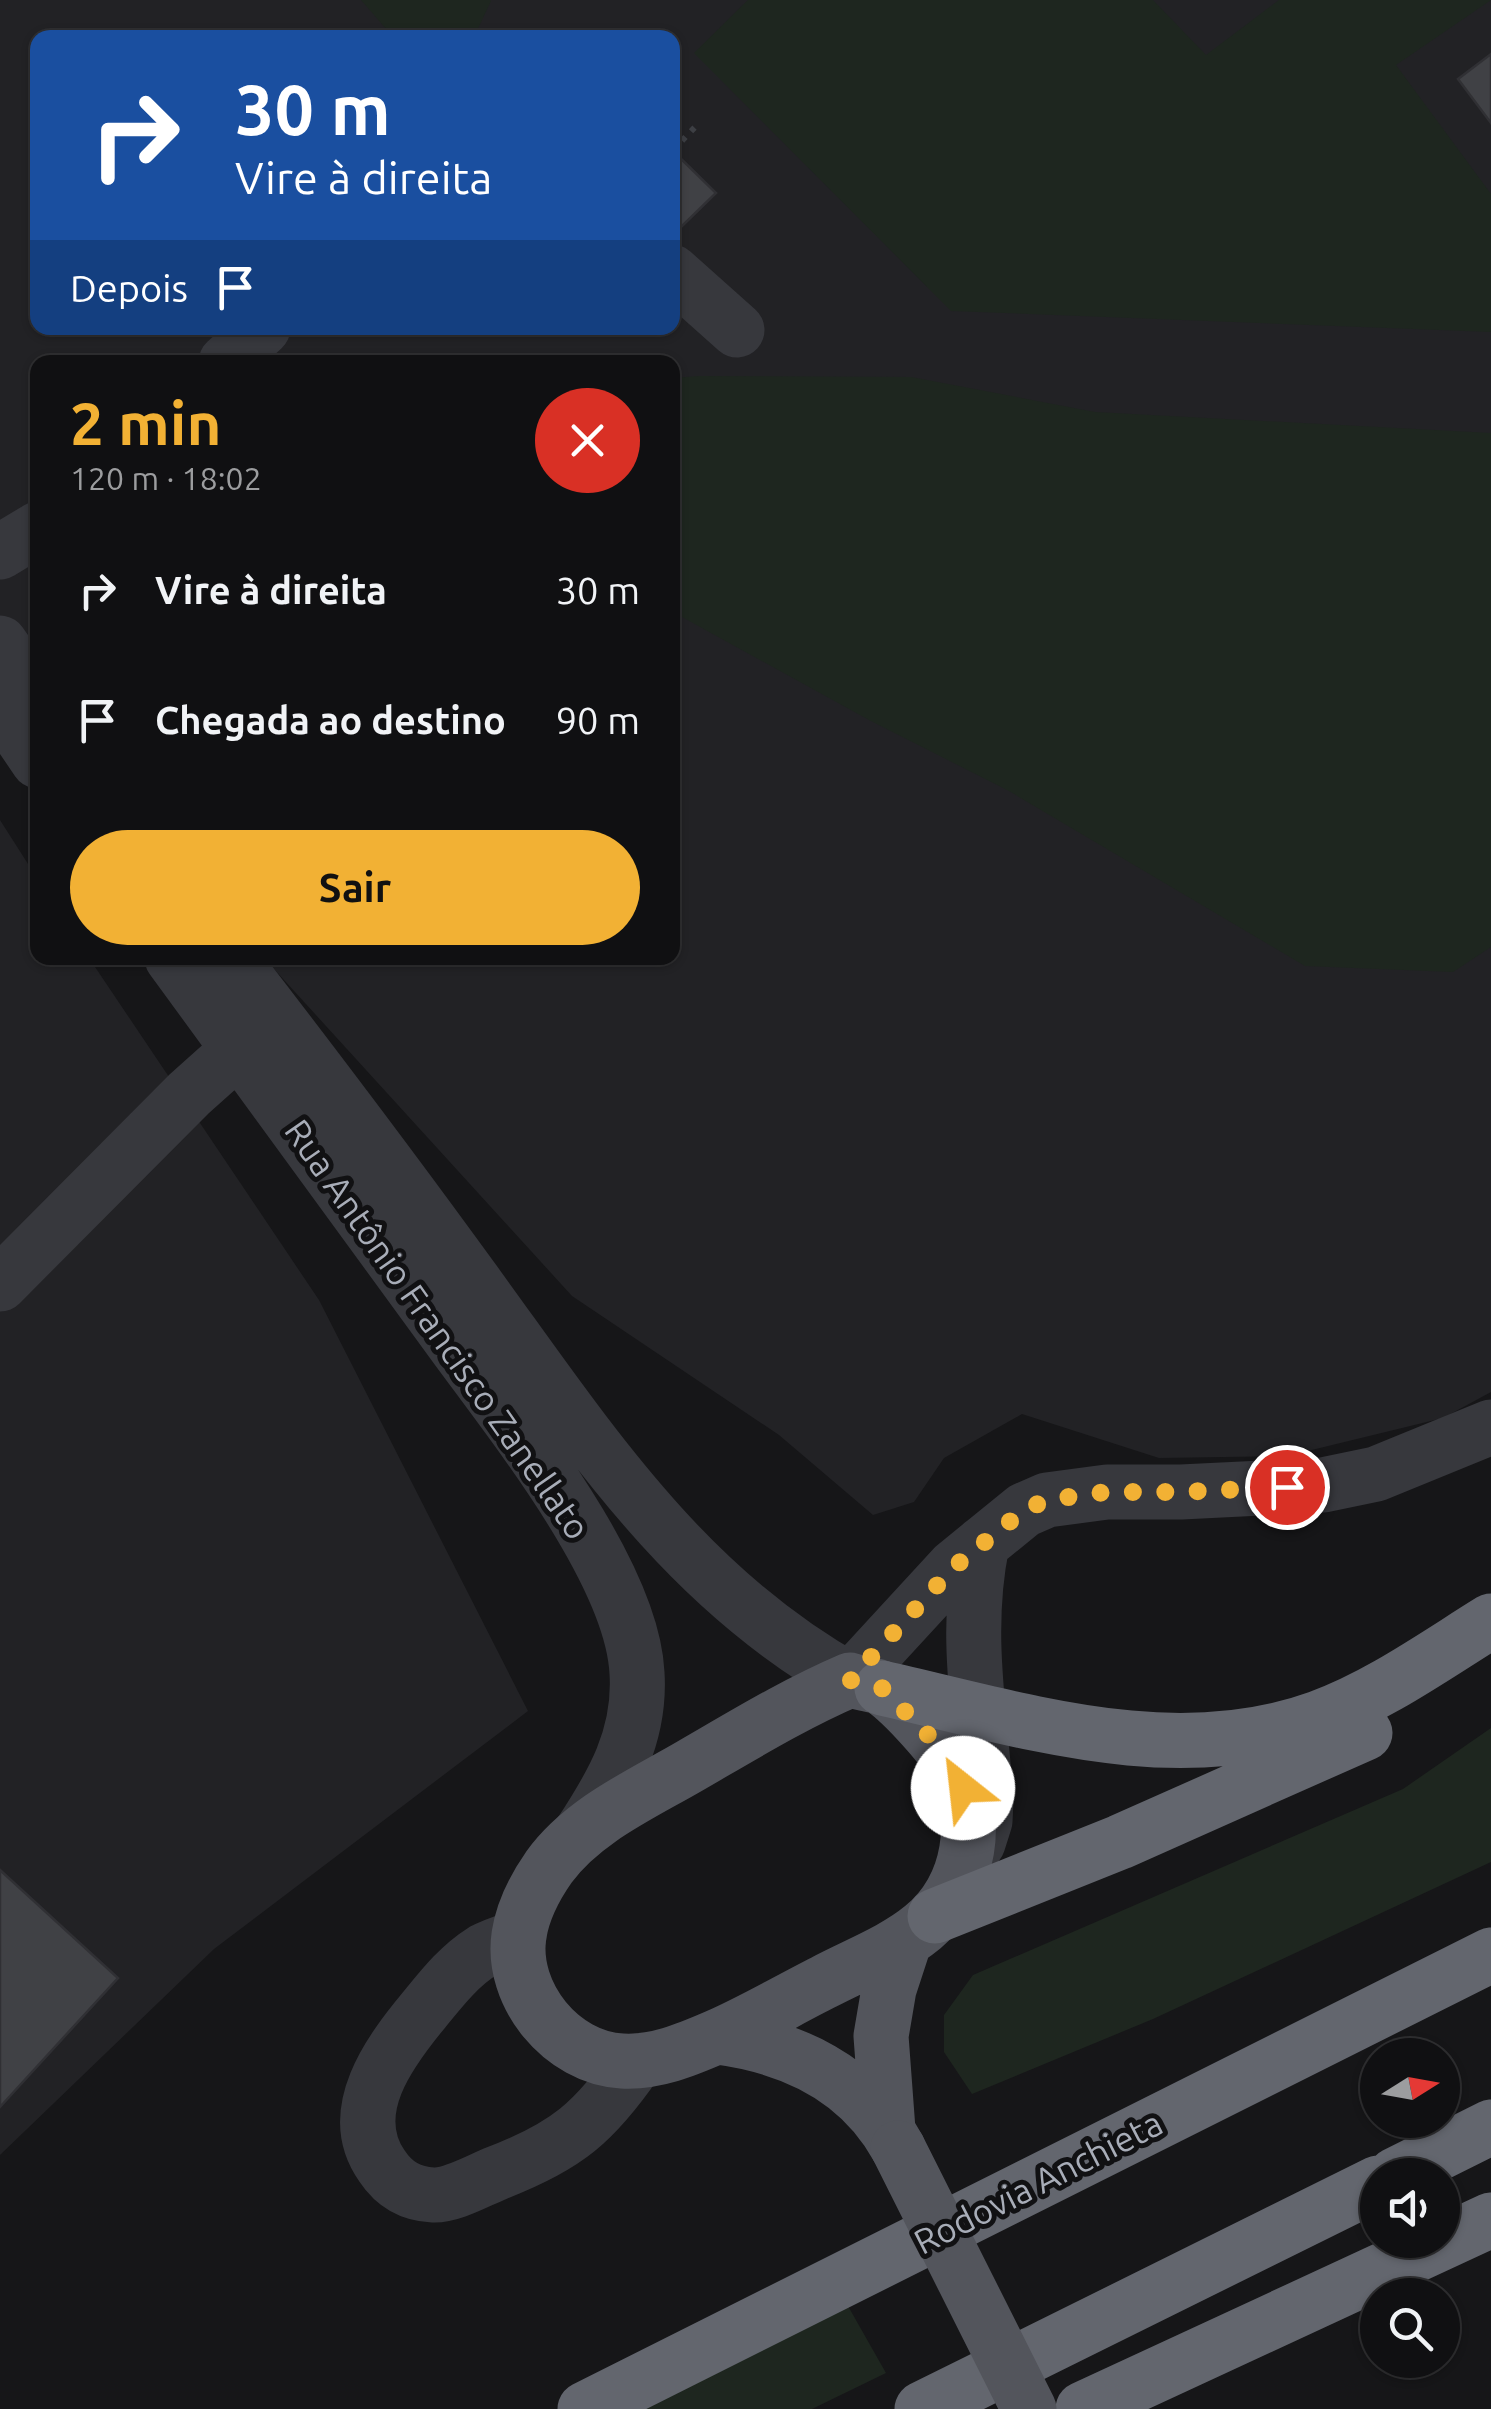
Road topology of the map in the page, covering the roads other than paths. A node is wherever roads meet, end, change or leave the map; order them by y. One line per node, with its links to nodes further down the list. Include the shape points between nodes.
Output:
1 (680, 279): 2 (street)
2 (737, 330)
3 (255, 335): 4 (street)
4 (234, 355)
5 (30, 534): 6 (street)
6 (0, 552)
7 (0, 643): 8 (street)
8 (30, 686)
9 (0, 705): 10 (street)
10 (30, 749)
11 (180, 965): 13 (street, Rua Antônio Francisco Zanellato)
12 (233, 965): 13 (street, Rua Antônio Francisco Zanellato)
13 (257, 1033): 14 (street); 19 (street, Rua Antônio Francisco Zanellato, via 383,1156 667,1536 749,1613); 21 (street, Rua Antônio Francisco Zanellato, via 554,1486 625,1616 638,1673 632,1736)
14 (0, 1284)
15 (1491, 1427): 16 (street, via 1376,1474 1322,1485 1047,1500)
16 (982, 1544): 19 (street, via 954,1567); 20 (street, via 972,1627)
17 (1491, 1621): 20 (highway, via 1320,1718 1222,1740 1157,1742)
18 (1491, 1658): 23 (highway, via 1352,1739)
19 (866, 1684): 20 (highway); 21 (main road, Rua Antônio Francisco Zanellato, via 779,1714); 22 (main road, via 932,1736 956,1770 969,1827)
20 (979, 1710): 22 (street, via 985,1821)
21 (580, 1834): 24 (main road, Rua Antônio Francisco Zanellato, via 529,1900)
22 (963, 1868): 23 (main road, via 949,1897)
23 (920, 1928): 26 (main road, Rua Antônio Francisco Zanellato); 29 (main road, via 889,1989 881,2036)
24 (519, 1937): 27 (main road, Rua Antônio Francisco Zanellato, via 521,1974 536,2009 558,2035 586,2053); 27 (street, via 454,1973 396,2043 377,2078 370,2143 398,2186 436,2196 537,2158 608,2104)
25 (1491, 1955): 37 (highway, Rodovia Anchieta)
26 (718, 2037): 27 (main road, Rua Antônio Francisco Zanellato); 29 (main road, via 758,2042 808,2062 844,2086)
27 (637, 2061)
28 (1491, 2127): 30 (highway)
29 (893, 2139): 39 (main road, bridge)
30 (1428, 2158)
31 (1360, 2193): 38 (highway)
32 (1491, 2220): 33 (highway)
33 (1460, 2234)
34 (1491, 2246): 35 (street)
35 (1460, 2247)
36 (1408, 2258): 40 (highway)
37 (585, 2409)
38 (922, 2409)
39 (1029, 2409)
40 (1082, 2409)

